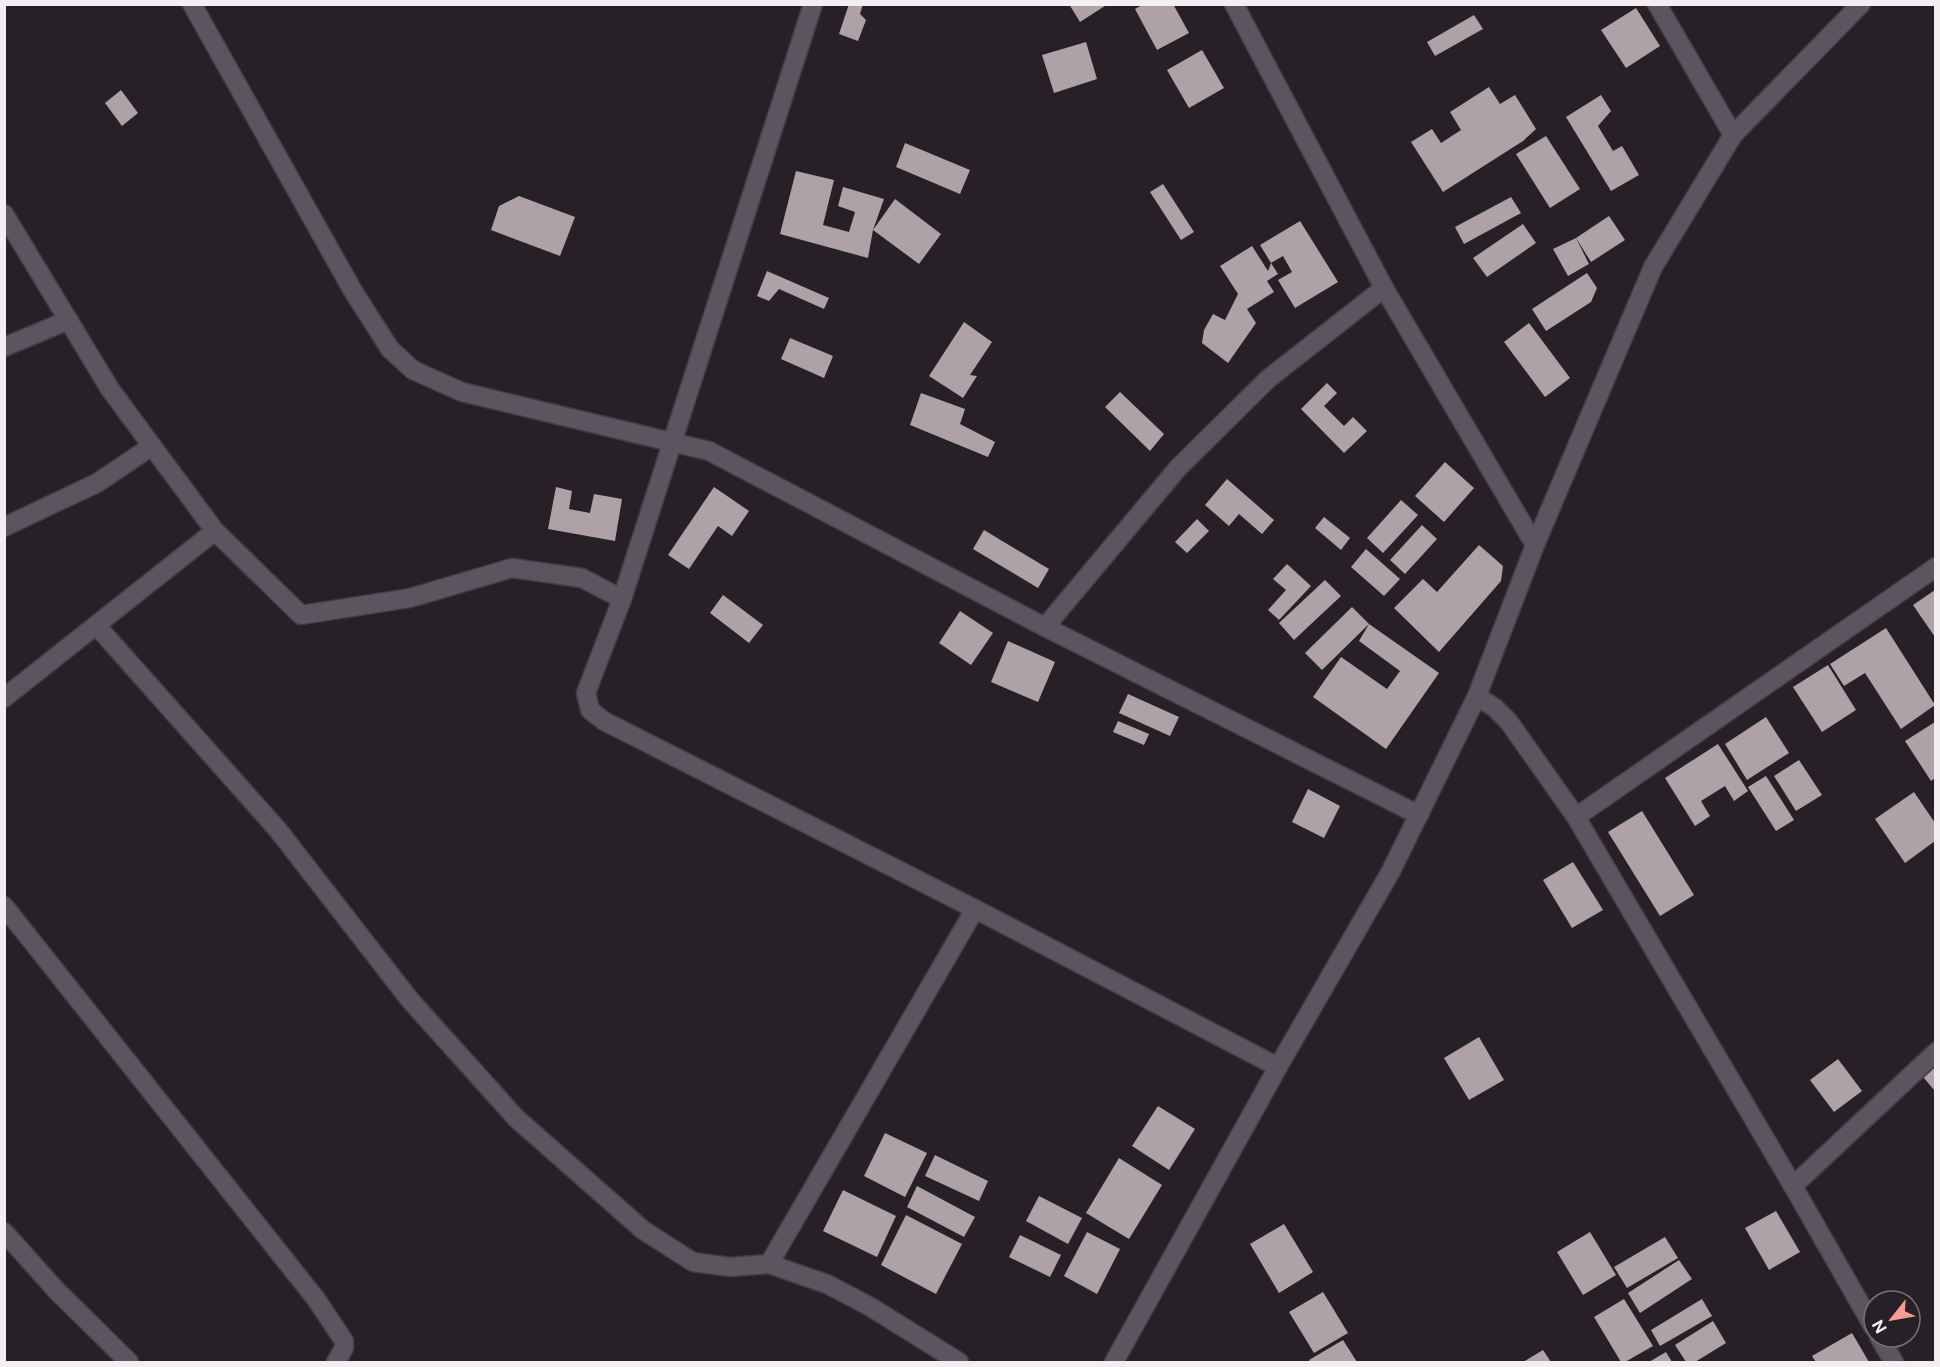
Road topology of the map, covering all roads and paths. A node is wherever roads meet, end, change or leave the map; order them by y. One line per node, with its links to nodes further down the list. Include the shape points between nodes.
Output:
1 (192, 4): 11 (street, via 353,291 390,348 413,370 462,392)
2 (813, 4): 11 (street)
3 (1234, 4): 8 (street)
4 (1657, 4): 6 (street)
5 (1861, 4): 6 (street)
6 (1733, 135): 15 (street, via 1653,267)
7 (4, 214): 9 (street)
8 (1384, 288): 15 (street); 19 (street, via 1268,379 1178,468)
9 (69, 320): 10 (street); 12 (street, via 110,389)
10 (4, 347)
11 (672, 442): 17 (street); 19 (street, via 709,451)
12 (152, 446): 13 (street, via 97,483); 14 (street)
13 (4, 527)
14 (215, 531): 17 (street, via 302,615 410,597 512,568 582,579); 18 (street)
15 (1535, 545): 20 (street)
16 (1935, 567): 23 (street)
17 (622, 599): 25 (street, via 586,693 590,710 603,721)
18 (96, 625): 21 (street); 30 (street, via 278,830 410,1000 516,1118 643,1230 693,1262 730,1267)
19 (1045, 627): 22 (street)
20 (1477, 696): 22 (street); 23 (street, via 1509,722)
21 (4, 698)
22 (1419, 815): 27 (street, via 1391,871)
23 (1576, 817): 28 (street)
24 (4, 906): 34 (street, via 316,1299 344,1341)
25 (975, 909): 27 (street); 30 (street)
26 (1935, 1052): 28 (street)
27 (1278, 1066): 36 (street)
28 (1794, 1186): 31 (street)
29 (4, 1232): 33 (street)
30 (769, 1264): 35 (street, via 827,1284)
31 (1862, 1307)
32 (1886, 1349): 37 (street)
33 (129, 1362)
34 (336, 1362)
35 (959, 1362)
36 (1114, 1362)
37 (1894, 1362)

